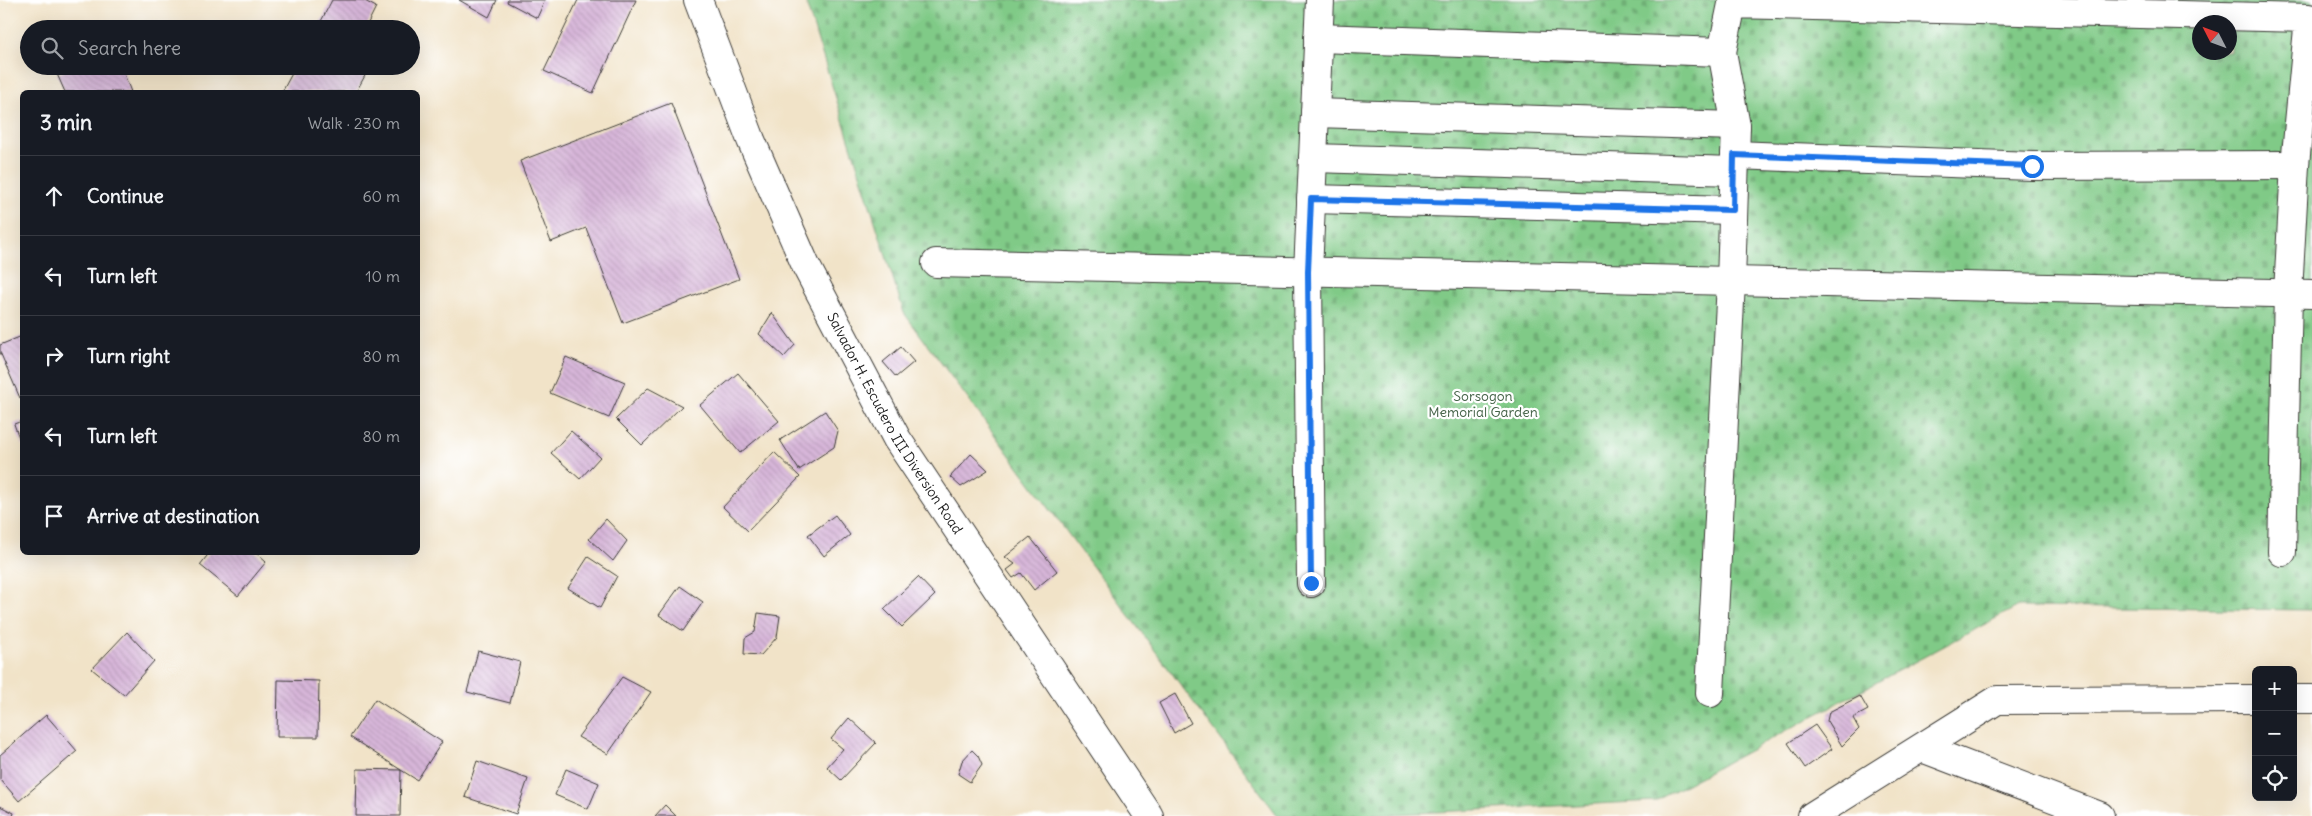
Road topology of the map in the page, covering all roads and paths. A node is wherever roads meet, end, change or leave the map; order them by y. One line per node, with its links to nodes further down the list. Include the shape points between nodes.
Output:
1 (698, 0): 23 (main road, Salvador H. Escudero III Diversion Road, via 751,140 806,266 897,439)
2 (1320, 0): 3 (main road)
3 (1318, 38): 4 (main road); 5 (main road)
4 (1722, 52): 6 (main road); 9 (main road, via 1732,4 2309,18)
5 (1315, 113): 6 (main road); 7 (main road)
6 (1736, 126): 8 (main road)
7 (1313, 158): 8 (main road); 10 (main road)
8 (1734, 163): 9 (main road); 11 (main road)
9 (2295, 165): 15 (main road)
10 (1311, 199): 11 (main road); 13 (main road)
11 (1733, 210): 14 (main road)
12 (936, 263): 13 (main road)
13 (1308, 272): 14 (main road); 17 (main road)
14 (1731, 282): 15 (main road); 18 (main road)
15 (2300, 294): 16 (main road)
16 (2282, 552)
17 (1311, 583)
18 (1710, 693)
19 (2252, 699): 22 (main road, via 1997,700)
20 (2297, 699): 21 (main road)
21 (2312, 699)
22 (1922, 748): 24 (main road); 25 (main road)
23 (1149, 816)
24 (1812, 816)
25 (2100, 816)

